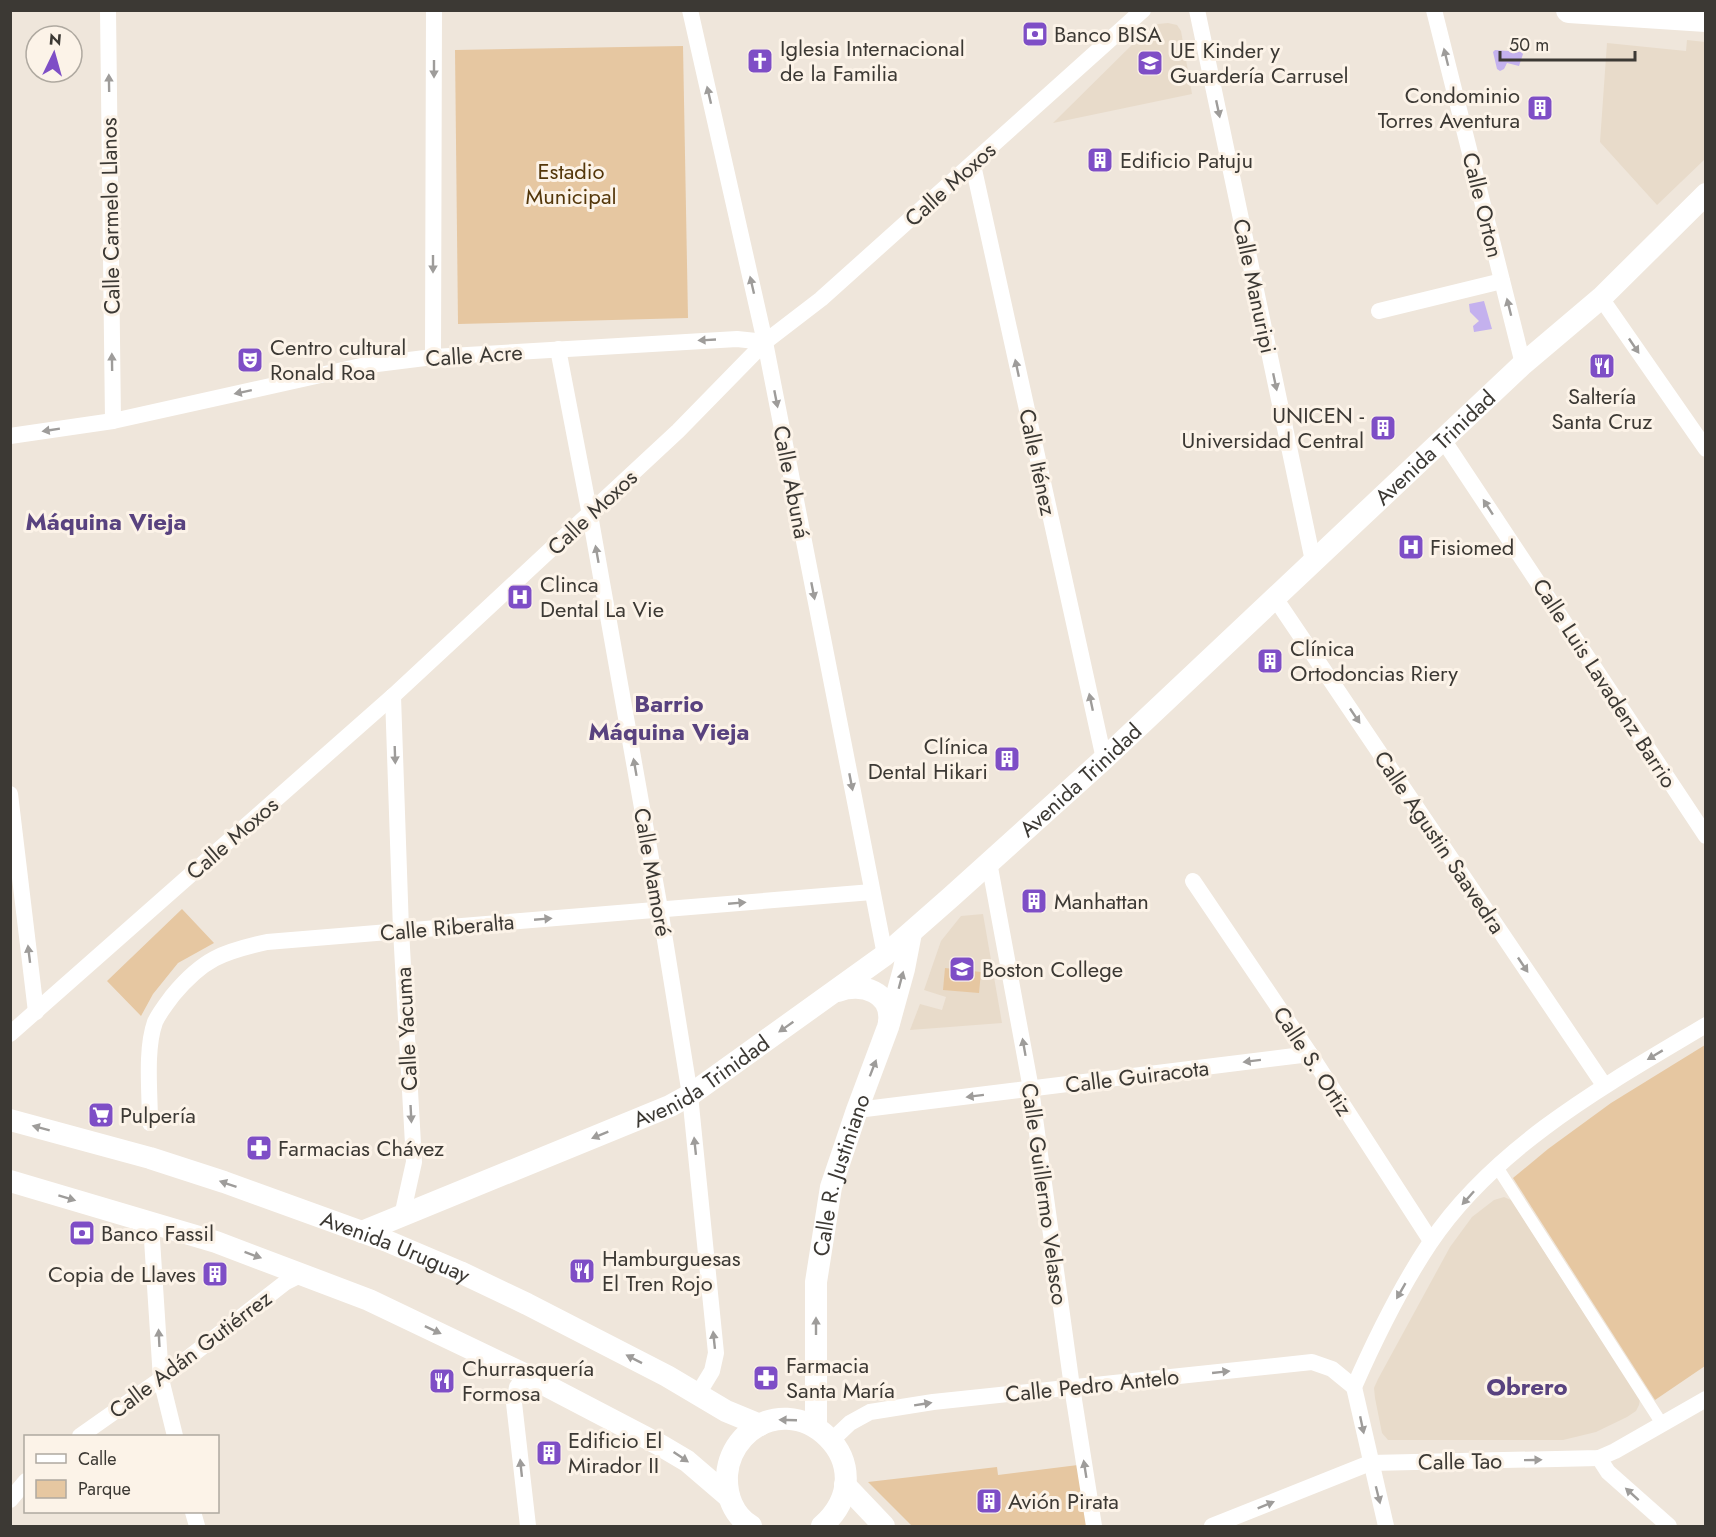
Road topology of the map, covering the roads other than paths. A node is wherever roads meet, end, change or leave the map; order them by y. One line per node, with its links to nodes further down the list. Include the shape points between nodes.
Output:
1 (108, 10): 18 (street, Calle Carmelo Llanos, one-way to 1)
2 (434, 10): 16 (street, one-way to 16)
3 (690, 10): 14 (street, Calle Abuná, one-way to 3)
4 (1143, 10): 9 (street, Calle Moxos)
5 (1197, 10): 23 (street, Calle Manuripi, one-way to 23)
6 (1434, 10): 11 (street, Calle Orton, one-way to 6)
7 (1569, 10): 8 (main road)
8 (1706, 19)
9 (972, 165): 14 (street, Calle Moxos, via 821,299); 26 (street, Calle Iténez, one-way to 9)
10 (1706, 194): 12 (main road, Avenida Trinidad)
11 (1503, 281): 13 (street); 17 (street, Calle Orton, one-way to 11)
12 (1601, 298): 17 (main road, Avenida Trinidad); 21 (street, one-way to 21)
13 (1379, 311)
14 (765, 342): 15 (street, Calle Acre, one-way to 15, via 737,339); 22 (street, Calle Moxos); 31 (street, Calle Abuná, one-way to 31)
15 (558, 349): 16 (street, Calle Acre); 22 (street, Calle Mamoré)
16 (433, 357): 18 (street, Calle Acre, one-way to 18, via 361,366)
17 (1523, 364): 20 (main road, Avenida Trinidad)
18 (112, 421): 19 (street, Calle Acre, one-way to 19)
19 (10, 436)
20 (1444, 441): 23 (main road, Avenida Trinidad); 28 (street, Calle Luis Lavadenz Barrio, one-way to 20)
21 (1706, 449)
22 (590, 515): 25 (street, Calle Moxos); 32 (street, Calle Mamoré, one-way to 22)
23 (1313, 561): 24 (main road, Avenida Trinidad)
24 (1275, 598): 26 (main road, Avenida Trinidad); 42 (street, Calle Agustin Saavedra, one-way to 42)
25 (393, 696): 33 (street, Calle Yacuma, one-way to 33); 37 (street, Calle Moxos)
26 (1104, 759): 29 (main road, Avenida Trinidad)
27 (10, 794): 37 (street, one-way to 27)
28 (1706, 836)
29 (989, 862): 34 (main road, Avenida Trinidad); 43 (street, Calle Guillermo Velasco, one-way to 29)
30 (1193, 881): 41 (street, Calle S. Ortiz)
31 (872, 892): 32 (street, Calle Riberalta, one-way to 31); 35 (street, Calle Abuná)
32 (660, 909): 33 (street, Calle Riberalta, one-way to 32); 44 (street, Calle Mamoré)
33 (401, 930): 47 (street, Calle Riberalta, via 267,942 215,957 197,970 155,1021); 50 (street, Calle Yacuma, one-way to 50, via 414,1162)
34 (911, 933): 35 (main road, Avenida Trinidad); 39 (main road, Calle R. Justiniano, one-way to 34)
35 (885, 955): 36 (main road, Avenida Trinidad)
36 (833, 993): 39 (main road, via 863,987 877,993 889,1010); 44 (main road, Avenida Trinidad, one-way to 44)
37 (36, 1012): 40 (street, Calle Moxos)
38 (1706, 1025): 42 (street, one-way to 42)
39 (888, 1027): 45 (main road, Calle R. Justiniano, one-way to 39)
40 (10, 1034)
41 (1310, 1054): 43 (street, Calle Guiracota, one-way to 43); 53 (street, Calle S. Ortiz)
42 (1604, 1085): 48 (street)
43 (1031, 1089): 45 (street, Calle Guiracota, one-way to 45); 57 (street, Calle Guillermo Velasco)
44 (690, 1095): 50 (main road, Avenida Trinidad, one-way to 50); 59 (street, Calle Mamoré, one-way to 44, via 712,1371 716,1353)
45 (856, 1110): 63 (main road, Calle R. Justiniano, one-way to 45, via 816,1282 831,1187)
46 (10, 1120): 52 (main road, Avenida Uruguay, one-way to 46, via 150,1158)
47 (150, 1123)
48 (1497, 1167): 53 (street, one-way to 53); 61 (street)
49 (10, 1181): 51 (main road, one-way to 51)
50 (402, 1216): 52 (main road, Avenida Trinidad)
51 (151, 1224): 54 (main road, one-way to 54, via 216,1242); 56 (street, one-way to 51)
52 (362, 1232): 59 (main road, Avenida Uruguay, one-way to 52, via 460,1272)
53 (1431, 1242): 58 (street, one-way to 58, via 1381,1327)
54 (302, 1274): 55 (main road, one-way to 55, via 369,1300); 56 (street, Calle Adán Gutiérrez, via 286,1282)
55 (526, 1374): 71 (main road, one-way to 71, via 673,1452 697,1470); 72 (street, one-way to 55, via 514,1403)
56 (161, 1379): 64 (street, Calle Adán Gutiérrez); 65 (street)
57 (1072, 1387): 58 (street, Calle Pedro Antelo, one-way to 58, via 1312,1362 1332,1369); 63 (street, Calle Pedro Antelo, one-way to 57, via 870,1412); 76 (street, Calle Guillermo Velasco, one-way to 57)
58 (1354, 1387): 67 (street, one-way to 67)
59 (698, 1394): 62 (main road, Avenida Uruguay)
60 (1706, 1399): 61 (street, Calle Tao)
61 (1662, 1424): 66 (street, Calle Tao)
62 (760, 1425): 63 (main road, one-way to 62, via 798,1420 779,1419); 71 (main road, via 741,1440 730,1459 727,1484)
63 (824, 1433): 69 (main road, via 841,1454)
64 (83, 1435)
65 (175, 1435)
66 (1599, 1458): 67 (street, Calle Tao, one-way to 66); 79 (street, one-way to 66, via 1608,1472)
67 (1370, 1463): 77 (street, Calle Tao, one-way to 67); 78 (street, one-way to 78)
68 (24, 1483): 70 (street)
69 (845, 1485): 74 (main road, via 838,1508); 75 (main road)
70 (10, 1500)
71 (731, 1511): 73 (main road)
72 (528, 1527)
73 (751, 1527)
74 (822, 1527)
75 (884, 1527)
76 (1094, 1527)
77 (1212, 1527)
78 (1386, 1527)
79 (1668, 1527)

